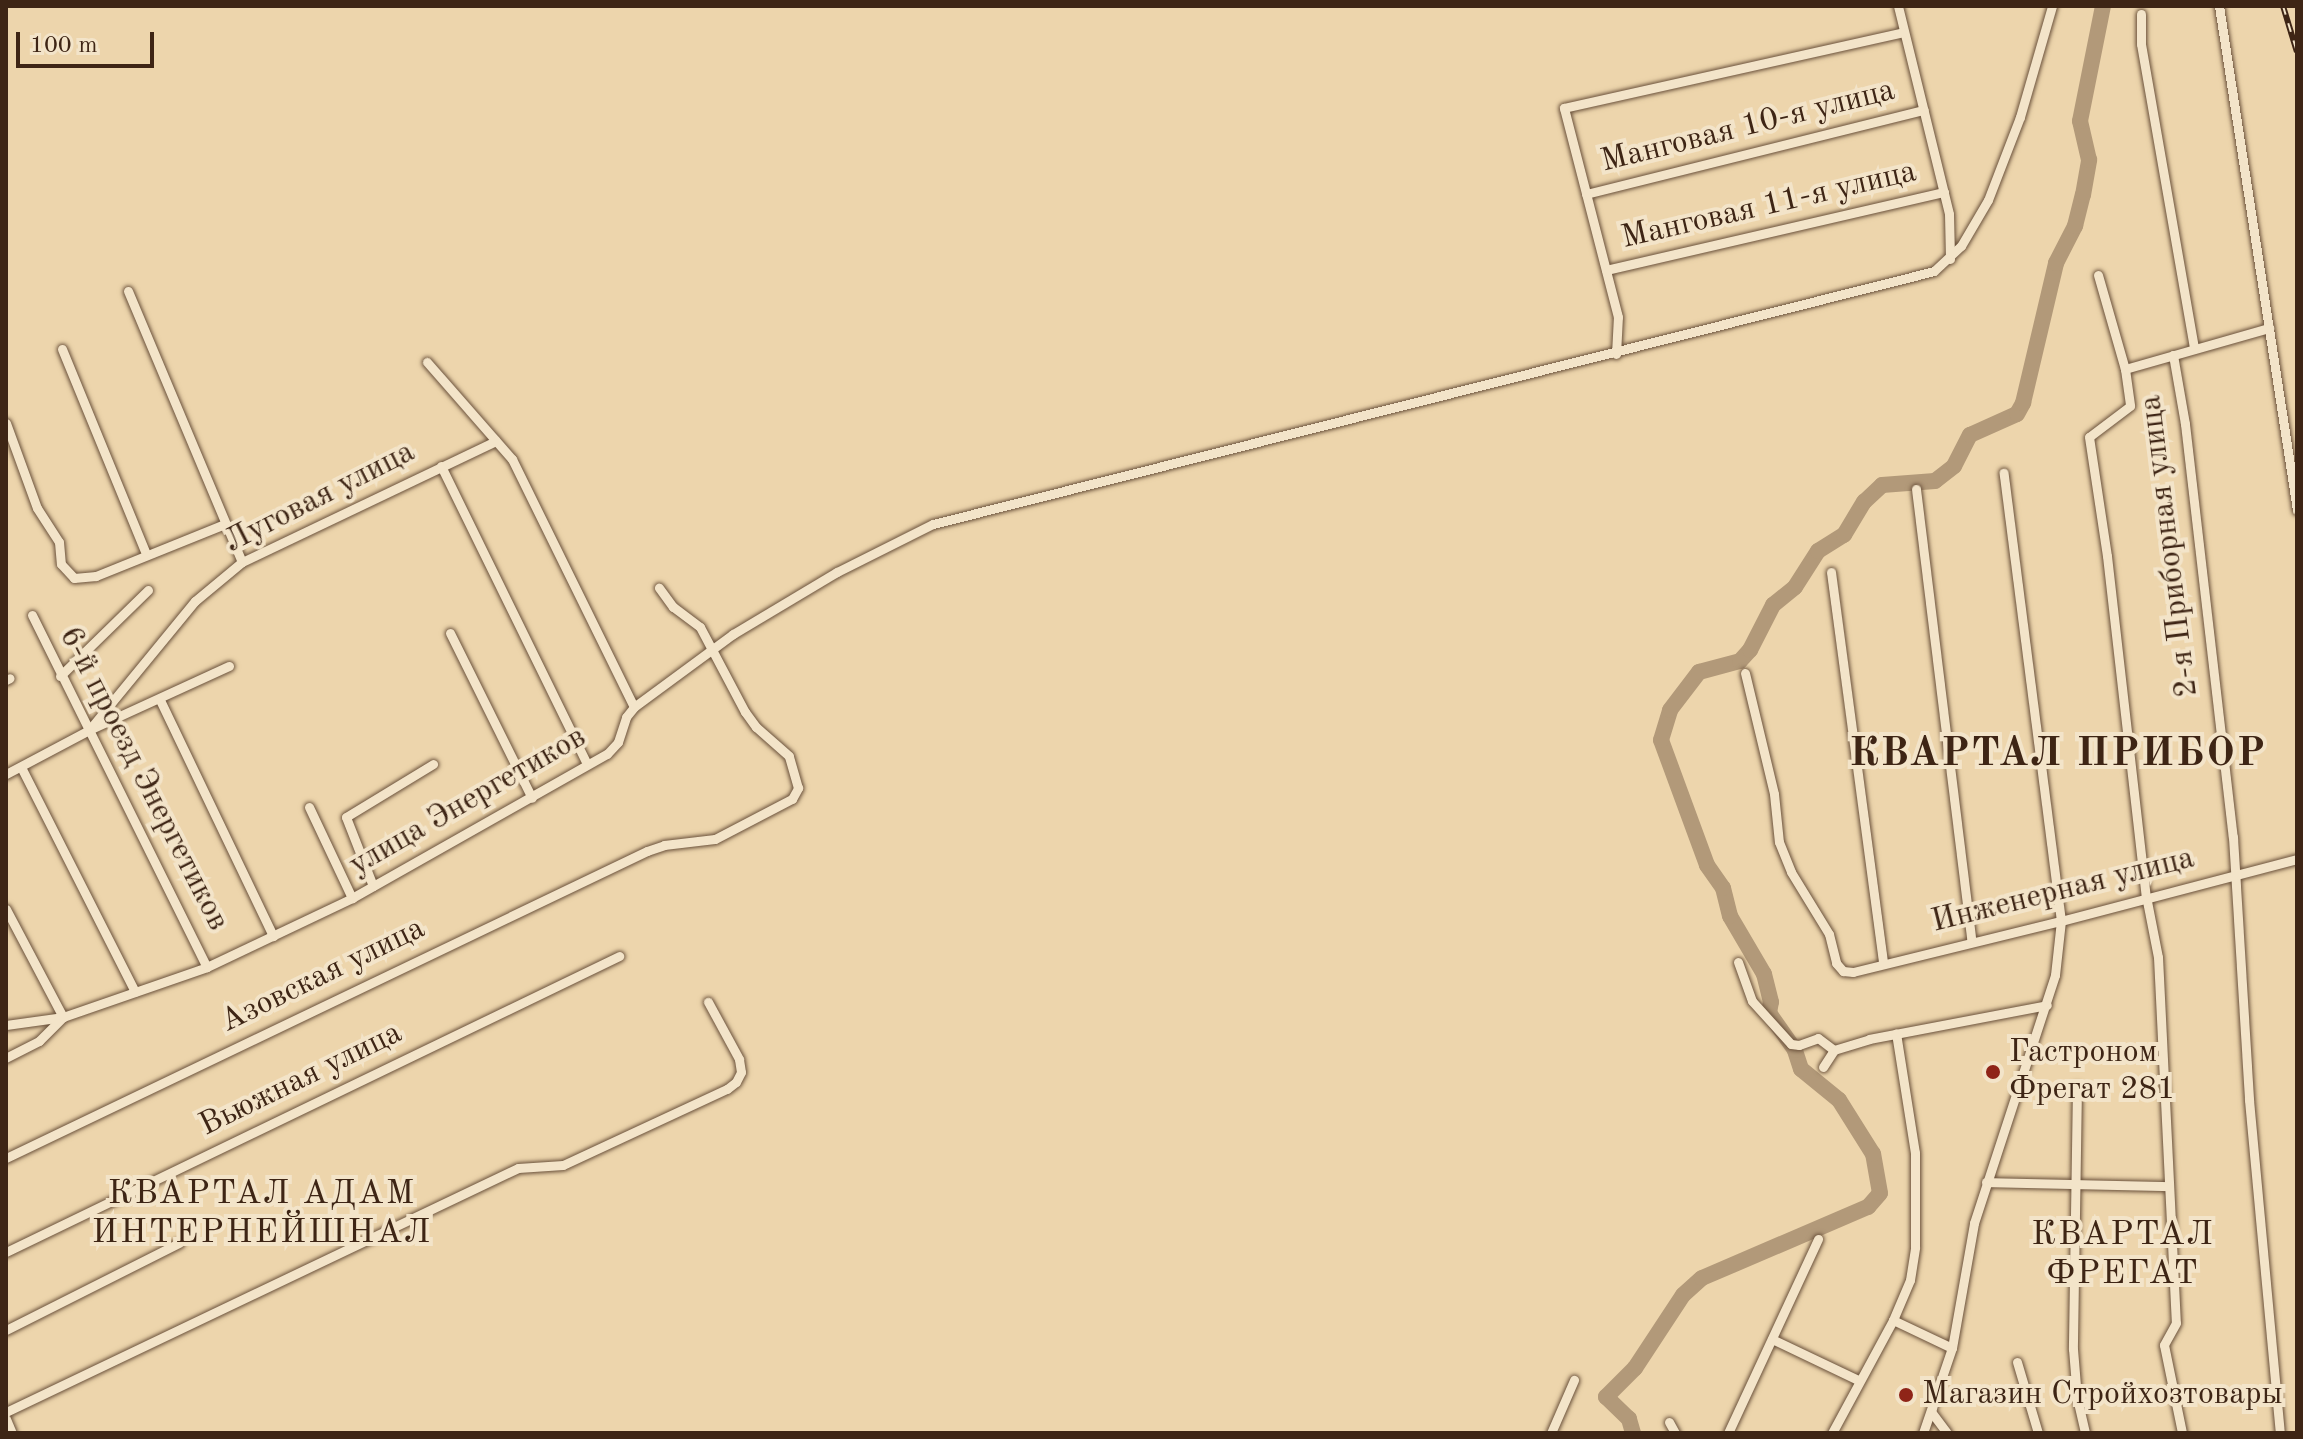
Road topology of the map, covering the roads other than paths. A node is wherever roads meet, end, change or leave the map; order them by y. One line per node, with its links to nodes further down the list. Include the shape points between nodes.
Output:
1 (1898, 6): 5 (street)
2 (2052, 6): 9 (street, via 2020,117 1988,200)
3 (2219, 6): 13 (street)
4 (2141, 14): 14 (street, via 2141,44)
5 (1904, 32): 6 (street); 8 (street, via 1564,108)
6 (1924, 110): 7 (street); 8 (street, Манговая 10-я улица)
7 (1944, 192): 9 (street); 10 (street, Манговая 11-я улица)
8 (1586, 194): 10 (street)
9 (1950, 259): 16 (street, улица Энергетиков, via 1934,271)
10 (1606, 270): 16 (street, via 1618,317)
11 (2098, 275): 19 (street)
12 (128, 291): 26 (street)
13 (2269, 328): 14 (street); 25 (street)
14 (2194, 347): 17 (street)
15 (62, 349): 27 (street)
16 (1616, 354): 34 (street, улица Энергетиков, via 933,524 837,572)
17 (2173, 355): 19 (street); 48 (street, 2-я Приборная улица)
18 (427, 362): 21 (street)
19 (2125, 369): 50 (street, via 2130,406 2089,437)
20 (6, 423): 27 (street, via 37,508 59,542 66,573 84,580)
21 (496, 441): 22 (street, Луговая улица); 39 (street, via 512,459)
22 (441, 466): 28 (street, Луговая улица); 42 (street)
23 (2004, 473): 53 (street)
24 (1916, 489): 55 (street)
25 (2297, 510)
26 (225, 524): 27 (street); 28 (street)
27 (146, 554)
28 (242, 562): 40 (street, Луговая улица, via 195,601)
29 (1831, 572): 58 (street)
30 (659, 588): 34 (street, Азовская улица, via 673,607 700,627)
31 (148, 590): 37 (street)
32 (32, 615): 37 (street, 6-й проезд Энергетиков)
33 (450, 633): 45 (street)
34 (710, 651): 39 (street, улица Энергетиков); 70 (street, Азовская улица, via 750,720 789,756 798,788 792,799 715,839 664,845 515,913)
35 (229, 666): 38 (street)
36 (1745, 673): 58 (street, Инженерная улица, via 1774,794 1779,842 1791,872 1829,934 1843,971)
37 (60, 676): 40 (street, 6-й проезд Энергетиков)
38 (160, 700): 40 (street); 54 (street)
39 (634, 707): 42 (street, улица Энергетиков, via 618,742)
40 (89, 730): 43 (street); 59 (street, 6-й проезд Энергетиков)
41 (433, 764): 49 (street, via 346,817)
42 (587, 764): 45 (street, улица Энергетиков)
43 (21, 767): 44 (street); 60 (street)
44 (6, 774)
45 (532, 798): 49 (street, улица Энергетиков)
46 (309, 807): 51 (street)
47 (2297, 859): 48 (street, Инженерная улица)
48 (2235, 874): 50 (street, Инженерная улица); 98 (street, 2-я Приборная улица, via 2249,1100)
49 (373, 886): 51 (street, улица Энергетиков)
50 (2146, 896): 53 (street, Инженерная улица); 73 (street, via 2158,957)
51 (352, 898): 54 (street, улица Энергетиков)
52 (6, 909): 63 (street)
53 (2061, 921): 55 (street, Инженерная улица); 62 (street)
54 (273, 936): 59 (street, улица Энергетиков)
55 (1972, 942): 58 (street, Инженерная улица)
56 (619, 956): 76 (street, Вьюжная улица)
57 (1738, 962): 66 (street, via 1752,1001 1791,1044 1818,1038)
58 (1883, 963)
59 (207, 967): 60 (street, улица Энергетиков)
60 (135, 992): 63 (street, улица Энергетиков)
61 (708, 1002): 84 (street, via 739,1059 741,1072 727,1089 563,1165 518,1168)
62 (2047, 1005): 65 (street); 71 (street)
63 (63, 1017): 64 (street, улица Энергетиков); 67 (street, via 39,1041)
64 (6, 1025)
65 (1896, 1033): 66 (street); 77 (street, via 1915,1153 1915,1247 1910,1280)
66 (1834, 1050): 68 (street)
67 (6, 1058)
68 (1823, 1067)
69 (2077, 1087): 72 (street)
70 (6, 1158)
71 (1986, 1182): 72 (street); 80 (street)
72 (2076, 1184): 73 (street); 96 (street, via 2073,1349)
73 (2168, 1186): 97 (street, via 2176,1323 2164,1345)
74 (1818, 1239): 79 (street)
75 (179, 1243): 78 (street)
76 (6, 1252)
77 (1893, 1320): 80 (street); 83 (street)
78 (6, 1330)
79 (1772, 1339): 83 (street); 91 (street)
80 (1952, 1348): 85 (street)
81 (2017, 1362): 95 (street)
82 (1574, 1380): 89 (street)
83 (1858, 1380): 92 (street)
84 (6, 1412)
85 (1932, 1413): 93 (street); 94 (street)
86 (6, 1419): 88 (street)
87 (1669, 1422): 90 (street)
88 (12, 1433)
89 (1551, 1433)
90 (1675, 1433)
91 (1728, 1433)
92 (1832, 1433)
93 (1923, 1433)
94 (1947, 1433)
95 (2038, 1433)
96 (2085, 1433)
97 (2182, 1433)
98 (2280, 1433)

